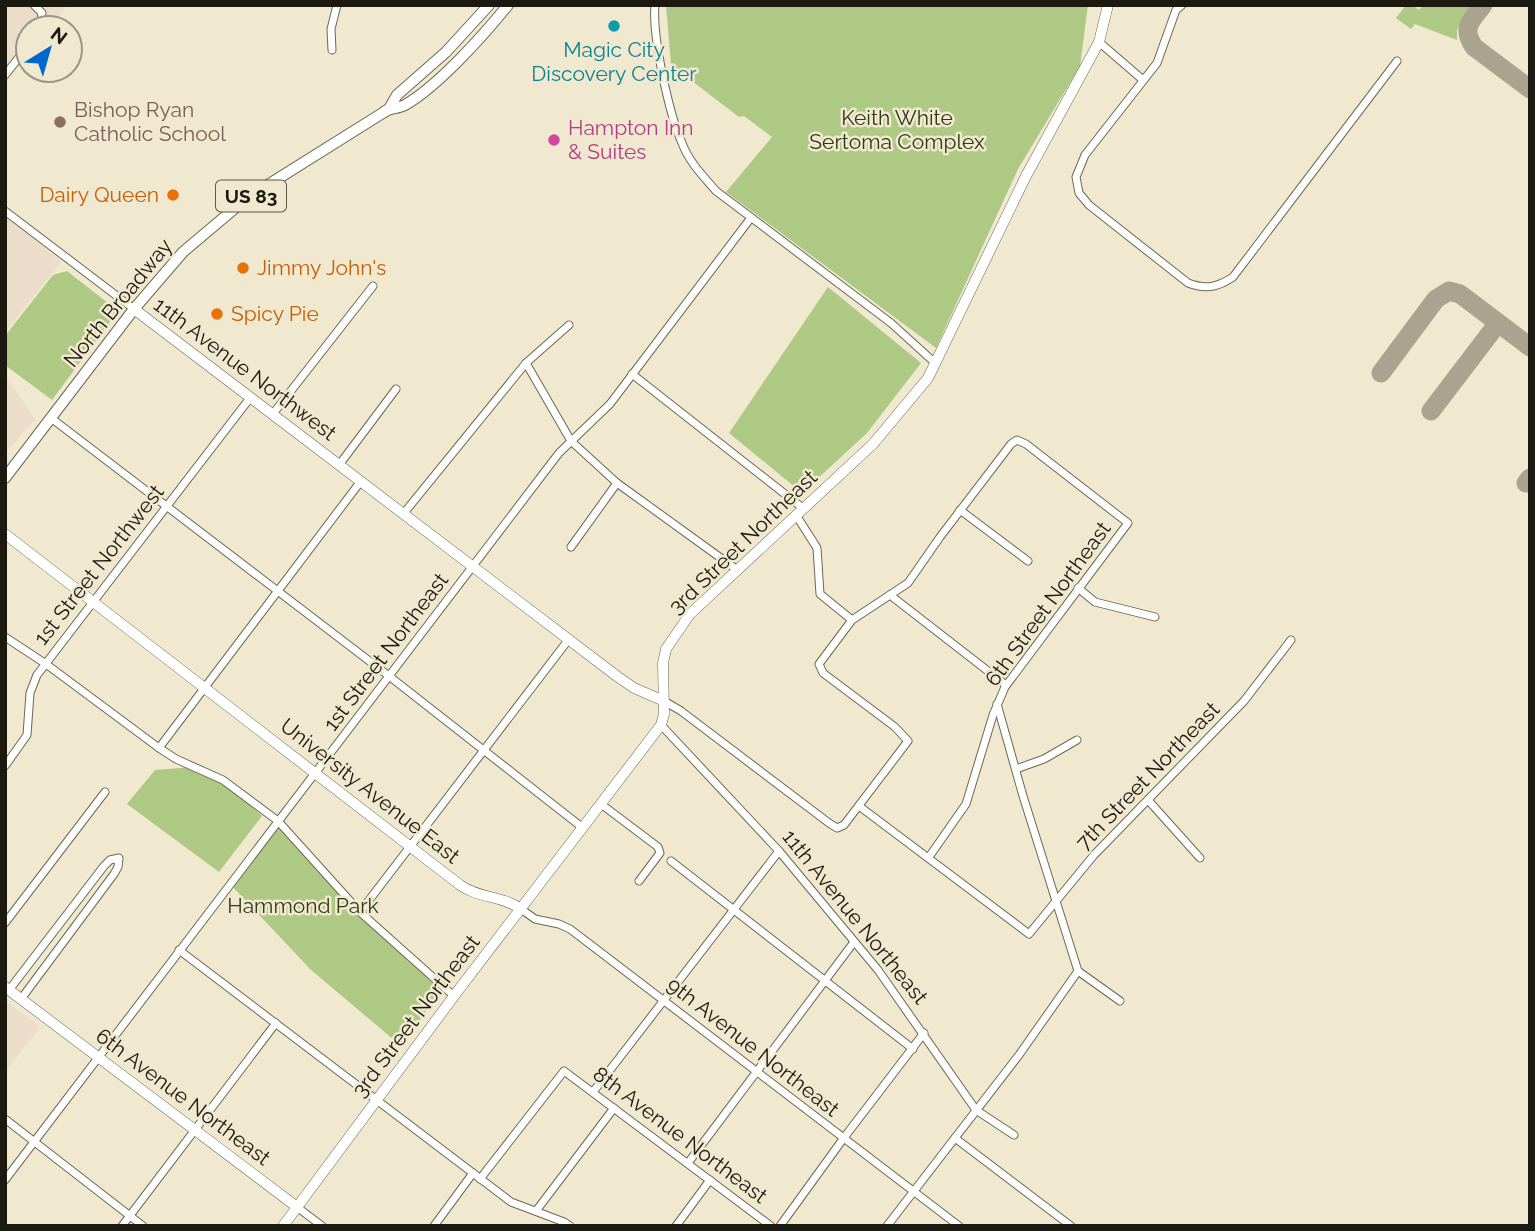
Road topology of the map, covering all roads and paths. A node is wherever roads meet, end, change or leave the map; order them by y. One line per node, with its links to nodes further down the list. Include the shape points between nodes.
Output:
1 (337, 5): 8 (street)
2 (489, 5): 11 (main road, North Broadway / US 83, via 397,95)
3 (508, 5): 11 (main road, North Broadway / US 83, via 437,79 406,104)
4 (655, 5): 13 (street, via 665,82 681,142 716,191)
5 (1108, 5): 7 (street, 3rd Street Northeast)
6 (1182, 5): 10 (street, via 1176,10 1157,63)
7 (1099, 42): 10 (street); 17 (street, 3rd Street Northeast)
8 (332, 50)
9 (1397, 61): 10 (street, via 1233,277 1211,288 1188,284 1079,193 1076,177 1085,155)
10 (1143, 80)
11 (389, 109): 15 (main road, North Broadway / US 83, via 220,219 183,251)
12 (5, 211): 15 (street, 11th Avenue Northwest)
13 (750, 219): 17 (street, via 891,323); 19 (street, 1st Street Northeast)
14 (373, 286): 22 (street)
15 (134, 309): 21 (street, 11th Avenue Northwest); 23 (main road, North Broadway / US 83)
16 (569, 325): 18 (street)
17 (934, 362): 31 (street, 3rd Street Northeast, via 928,378 902,412)
18 (526, 363): 24 (street); 32 (street)
19 (632, 374): 24 (street, 1st Street Northeast, via 610,404); 31 (street)
20 (396, 389): 25 (street)
21 (250, 398): 22 (street, 11th Avenue Northwest); 29 (street, 1st Street Northwest)
22 (272, 415): 25 (street, 11th Avenue Northwest)
23 (51, 418): 26 (main road, North Broadway / US 83); 29 (street)
24 (571, 440): 28 (street); 36 (street, 1st Street Northeast)
25 (339, 465): 27 (street, 11th Avenue Northwest)
26 (5, 478)
27 (361, 481): 32 (street); 39 (street)
28 (617, 483): 34 (street); 37 (street)
29 (167, 506): 39 (street); 41 (street, 1st Street Northwest)
30 (960, 510): 35 (street); 38 (street, 6th Street Northeast, via 1011,444 1017,440 1026,444 1128,523); 40 (street, via 908,583)
31 (800, 512): 37 (street, 3rd Street Northeast); 43 (street, via 817,548 820,594)
32 (404, 513): 36 (street)
33 (5, 534): 41 (street, University Avenue East)
34 (571, 547)
35 (1028, 561)
36 (473, 566): 45 (street); 48 (street, 1st Street Northeast)
37 (736, 569): 51 (street, 3rd Street Northeast, via 690,614 671,640 663,663)
38 (1078, 588): 42 (street, via 1095,602); 49 (street, 6th Street Northeast)
39 (277, 592): 48 (street); 50 (street)
40 (890, 595): 43 (street); 49 (street)
41 (93, 602): 47 (street, 1st Street Northwest); 50 (street, University Avenue East)
42 (1155, 617)
43 (852, 620): 63 (street, via 819,664 823,673 908,741)
44 (5, 637): 47 (street)
45 (569, 639): 51 (street, via 634,688); 56 (street)
46 (1291, 640): 61 (street, 7th Street Northeast, via 1244,701)
47 (46, 664): 55 (street); 57 (street, 1st Street Northwest, via 32,687 27,734)
48 (389, 676): 56 (street); 59 (street, 1st Street Northeast)
49 (1006, 685): 52 (street, 6th Street Northeast)
50 (204, 688): 55 (street); 59 (street, University Avenue East)
51 (664, 701): 53 (street, 3rd Street Northeast); 63 (street, via 836,828)
52 (998, 704): 58 (street); 68 (street, 6th Street Northeast, via 966,804)
53 (661, 725): 62 (street, 3rd Street Northeast); 67 (street, 11th Avenue Northeast)
54 (1077, 740): 58 (street)
55 (159, 748): 64 (street, via 223,780)
56 (484, 750): 65 (street); 66 (street)
57 (5, 766)
58 (1016, 769): 72 (street)
59 (316, 773): 64 (street, 1st Street Northeast); 66 (street, University Avenue East)
60 (105, 792): 76 (street)
61 (1148, 800): 69 (street); 72 (street, 7th Street Northeast)
62 (601, 804): 65 (street, 3rd Street Northeast); 71 (street, via 658,847 660,853)
63 (859, 806): 68 (street)
64 (278, 821): 75 (street); 78 (street, 1st Street Northeast)
65 (583, 828): 73 (street, 3rd Street Northeast)
66 (410, 847): 73 (street, University Avenue East, via 469,891); 75 (street)
67 (779, 851): 74 (street); 77 (street, 11th Avenue Northeast)
68 (929, 857): 72 (street, 7th Street Northeast, via 1029,934)
69 (1200, 858)
70 (671, 861): 74 (street)
71 (639, 881)
72 (1056, 901): 79 (street)
73 (521, 909): 82 (street, 3rd Street Northeast); 84 (street, 9th Avenue Northeast, via 535,919 570,929)
74 (734, 911): 80 (street); 84 (street)
75 (360, 912): 82 (street)
76 (5, 923)
77 (854, 942): 80 (street); 87 (street, 11th Avenue Northeast)
78 (179, 950): 86 (street); 89 (street, 1st Street Northeast)
79 (1079, 971): 85 (street); 94 (street)
80 (825, 981): 88 (street); 90 (street)
81 (7, 989): 83 (street, 6th Avenue Northeast); 83 (street, via 104,866 119,858 114,874)
82 (454, 996): 92 (street, 3rd Street Northeast)
83 (21, 999): 89 (street, 6th Avenue Northeast)
84 (664, 1000): 90 (street, 9th Avenue Northeast); 91 (street)
85 (1120, 1001)
86 (276, 1023): 92 (street); 96 (street)
87 (924, 1033): 88 (street); 94 (street, 11th Avenue Northeast)
88 (913, 1049): 99 (street)
89 (99, 1059): 96 (street, 6th Avenue Northeast); 100 (street, 1st Street Northeast)
90 (756, 1073): 99 (street, 9th Avenue Northeast); 101 (street)
91 (593, 1092): 93 (street, 8th Avenue Northeast); 103 (street, 8th Avenue Northeast, via 564,1071)
92 (377, 1100): 102 (street); 107 (street, 3rd Street Northeast)
93 (614, 1108): 101 (street, 8th Avenue Northeast); 108 (street)
94 (976, 1110): 97 (street, 11th Avenue Northeast); 98 (street)
95 (5, 1119): 100 (street)
96 (194, 1130): 107 (street, 6th Avenue Northeast); 109 (street)
97 (1014, 1135)
98 (955, 1138): 106 (street); 121 (street)
99 (843, 1139): 106 (street, 9th Avenue Northeast); 118 (street)
100 (34, 1142): 104 (street, 1st Street Northeast); 109 (street)
101 (688, 1163): 105 (street, 8th Avenue Northeast)
102 (473, 1173): 103 (street); 114 (street)
103 (480, 1179): 108 (street, via 512,1202)
104 (5, 1180)
105 (710, 1180): 116 (street); 117 (street, 8th Avenue Northeast)
106 (913, 1192): 119 (street); 120 (street, 9th Avenue Northeast)
107 (297, 1207): 112 (street, 3rd Street Northeast); 113 (street, 6th Avenue Northeast)
108 (536, 1211): 115 (street)
109 (131, 1216): 110 (street); 111 (street)
110 (122, 1226)
111 (143, 1226)
112 (283, 1226)
113 (322, 1226)
114 (434, 1226)
115 (570, 1226)
116 (676, 1226)
117 (771, 1226)
118 (780, 1226)
119 (887, 1226)
120 (959, 1226)
121 (1070, 1226)

